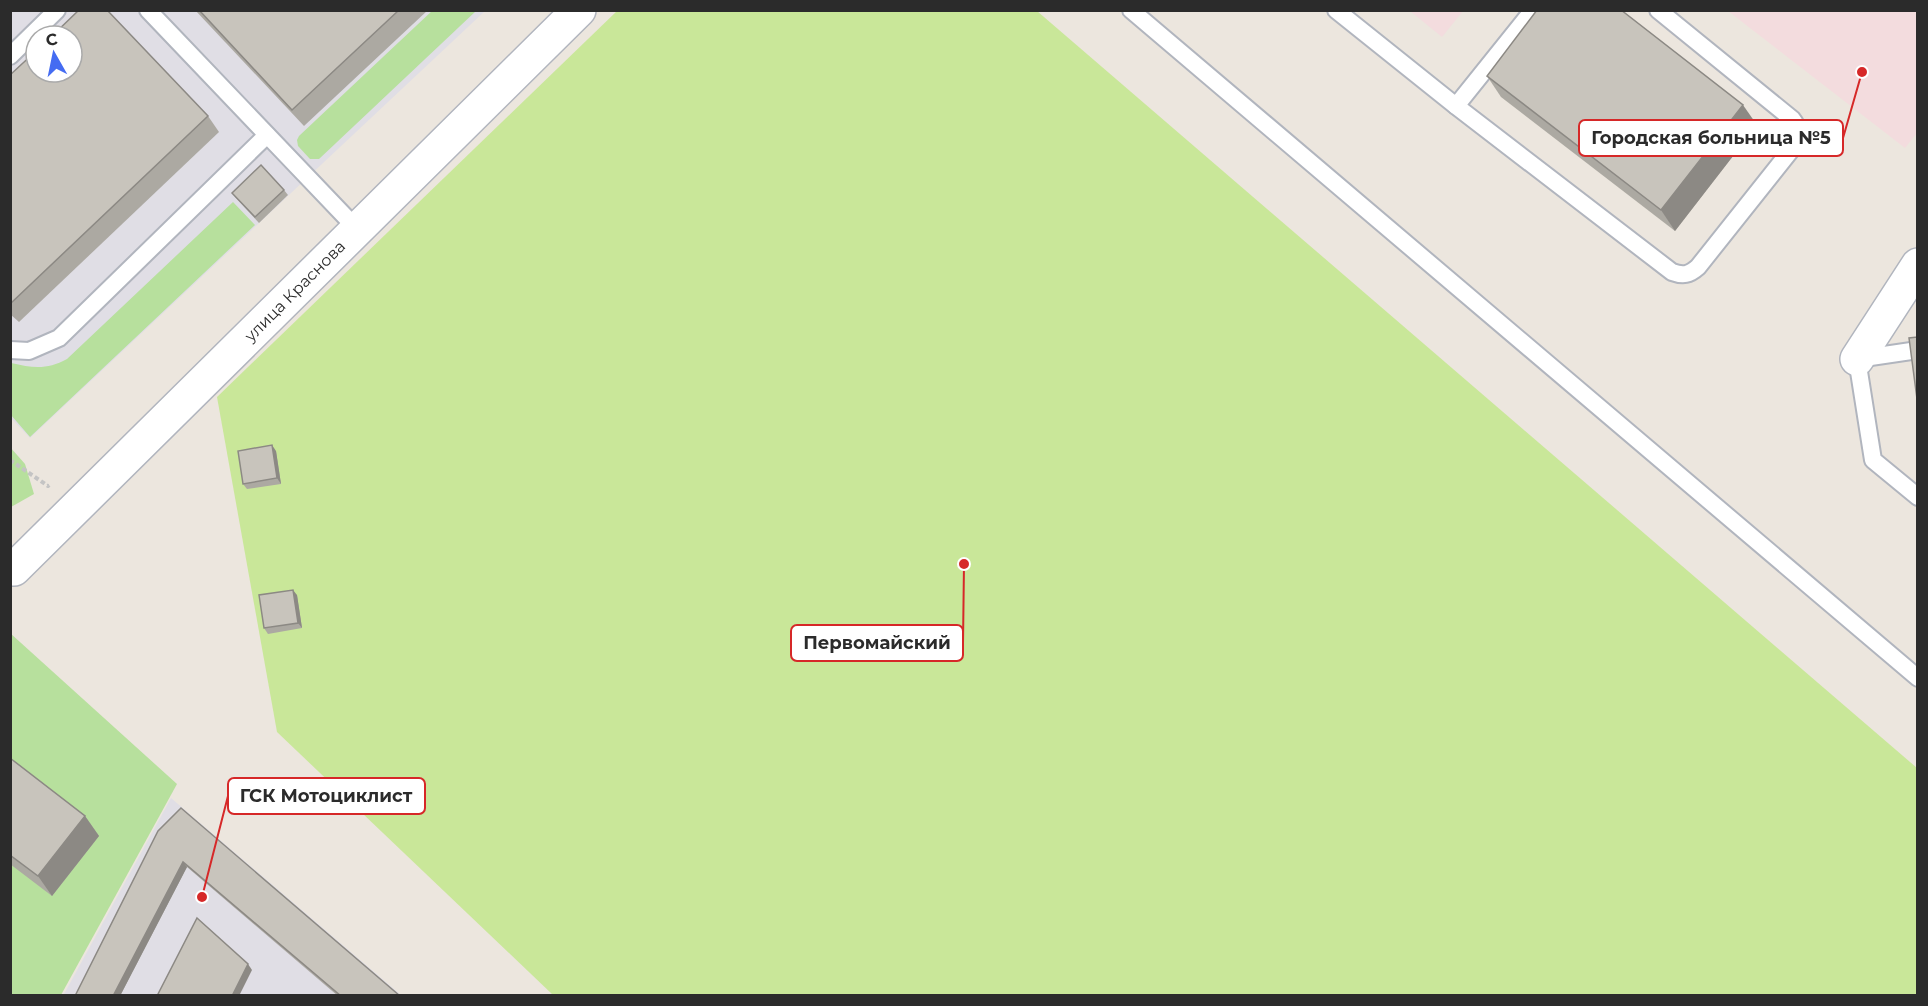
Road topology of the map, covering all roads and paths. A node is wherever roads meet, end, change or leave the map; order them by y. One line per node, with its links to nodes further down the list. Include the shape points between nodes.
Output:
1 (57, 10): 8 (lane)
2 (148, 10): 10 (lane)
3 (579, 10): 11 (street, улица Краснова)
4 (1131, 10): 20 (lane)
5 (1336, 10): 9 (lane)
6 (1533, 10): 9 (lane)
7 (1658, 10): 9 (lane, via 1798,127 1796,145 1691,273 1672,272)
8 (10, 56)
9 (1456, 106)
10 (267, 135): 11 (lane); 13 (lane, via 59,338 29,351)
11 (358, 230): 19 (street, улица Краснова)
12 (1917, 265): 15 (street)
13 (10, 350)
14 (1917, 350): 15 (lane)
15 (1857, 359): 18 (lane, via 1873,460)
16 (10, 460): 17 (path)
17 (48, 486)
18 (1917, 496)
19 (10, 569)
20 (1917, 678)

